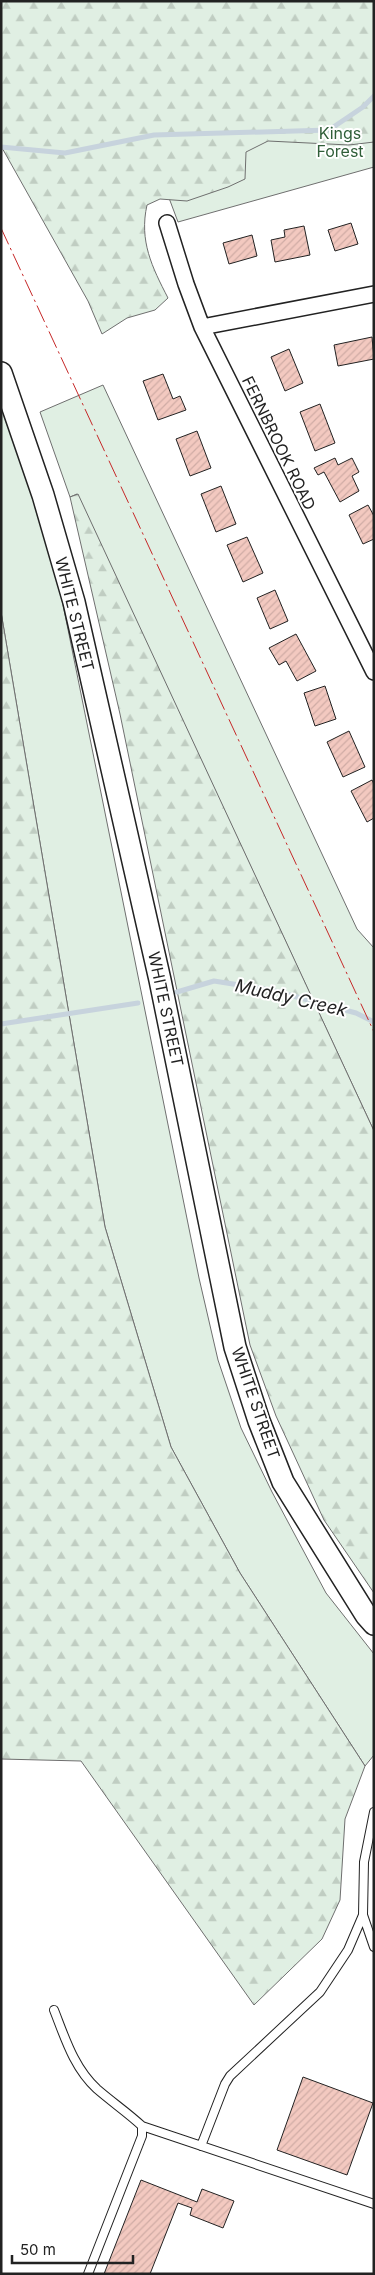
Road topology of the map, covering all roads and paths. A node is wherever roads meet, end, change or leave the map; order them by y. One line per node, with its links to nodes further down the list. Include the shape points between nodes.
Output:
1 (167, 223): 3 (street, FERNBROOK ROAD)
2 (374, 294): 3 (street)
3 (202, 327): 5 (street, FERNBROOK ROAD)
4 (1, 373): 6 (street, WHITE STREET, via 43,495 74,602 160,980 235,1347 284,1482)
5 (374, 672)
6 (374, 1624)
7 (374, 1812): 8 (lane, via 364,1862)
8 (363, 1915): 9 (lane); 12 (lane, via 348,1950 320,1992 230,2076)
9 (374, 1947)
10 (54, 2010): 11 (lane, via 83,2073)
11 (142, 2126): 12 (lane); 14 (lane, via 142,2136)
12 (201, 2146): 13 (lane)
13 (374, 2204)
14 (88, 2274)

